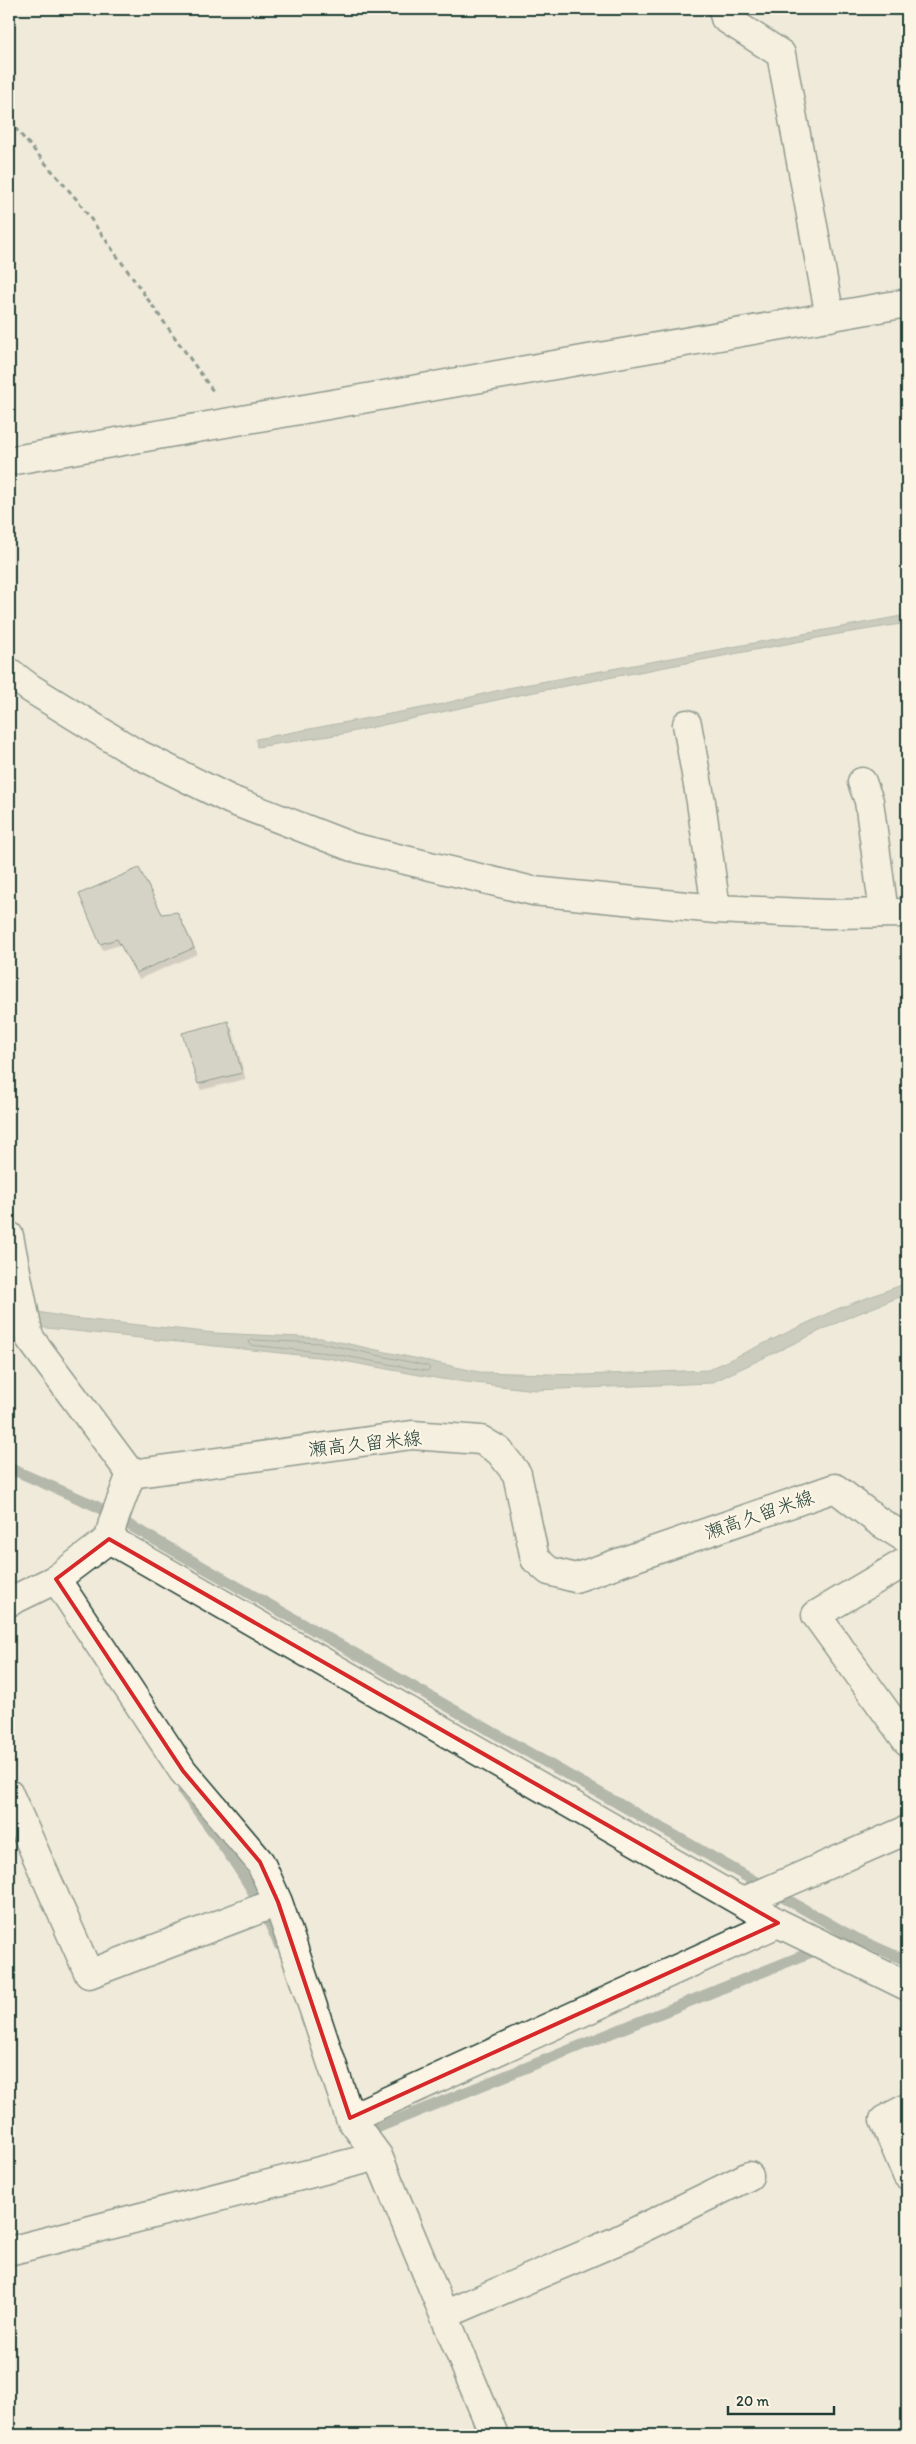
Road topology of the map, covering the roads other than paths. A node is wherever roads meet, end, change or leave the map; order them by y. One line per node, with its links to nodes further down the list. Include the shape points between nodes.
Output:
1 (723, 9): 3 (street, via 725,18 781,54)
2 (907, 303): 3 (street)
3 (830, 317): 4 (street)
4 (9, 461)
5 (9, 672): 8 (street, via 132,751 231,800 352,847 533,891)
6 (687, 724): 8 (street)
7 (862, 782): 9 (street)
8 (716, 909): 9 (street, via 826,914)
9 (896, 913)
10 (9, 1236): 11 (street, via 29,1337)
11 (131, 1474): 12 (street); 13 (street, 瀬高久留米線, via 412,1435 481,1440 499,1451 517,1474 535,1559 549,1571 575,1578 835,1488)
12 (114, 1521): 15 (street); 21 (street)
13 (907, 1539)
14 (907, 1561): 17 (street, via 816,1615)
15 (56, 1579): 16 (street); 20 (street, via 183,1771 260,1862)
16 (9, 1602)
17 (907, 1741)
18 (9, 1794): 20 (street, via 89,1974)
19 (907, 1830): 21 (street)
20 (278, 1902): 25 (street)
21 (742, 1902): 22 (street)
22 (778, 1923): 23 (street); 25 (street)
23 (907, 1986)
24 (907, 2108): 27 (street, via 884,2120)
25 (350, 2118): 26 (street)
26 (378, 2156): 29 (street); 30 (street)
27 (907, 2175)
28 (749, 2176): 30 (street, via 614,2242)
29 (9, 2251)
30 (444, 2315): 31 (street)
31 (494, 2435)

